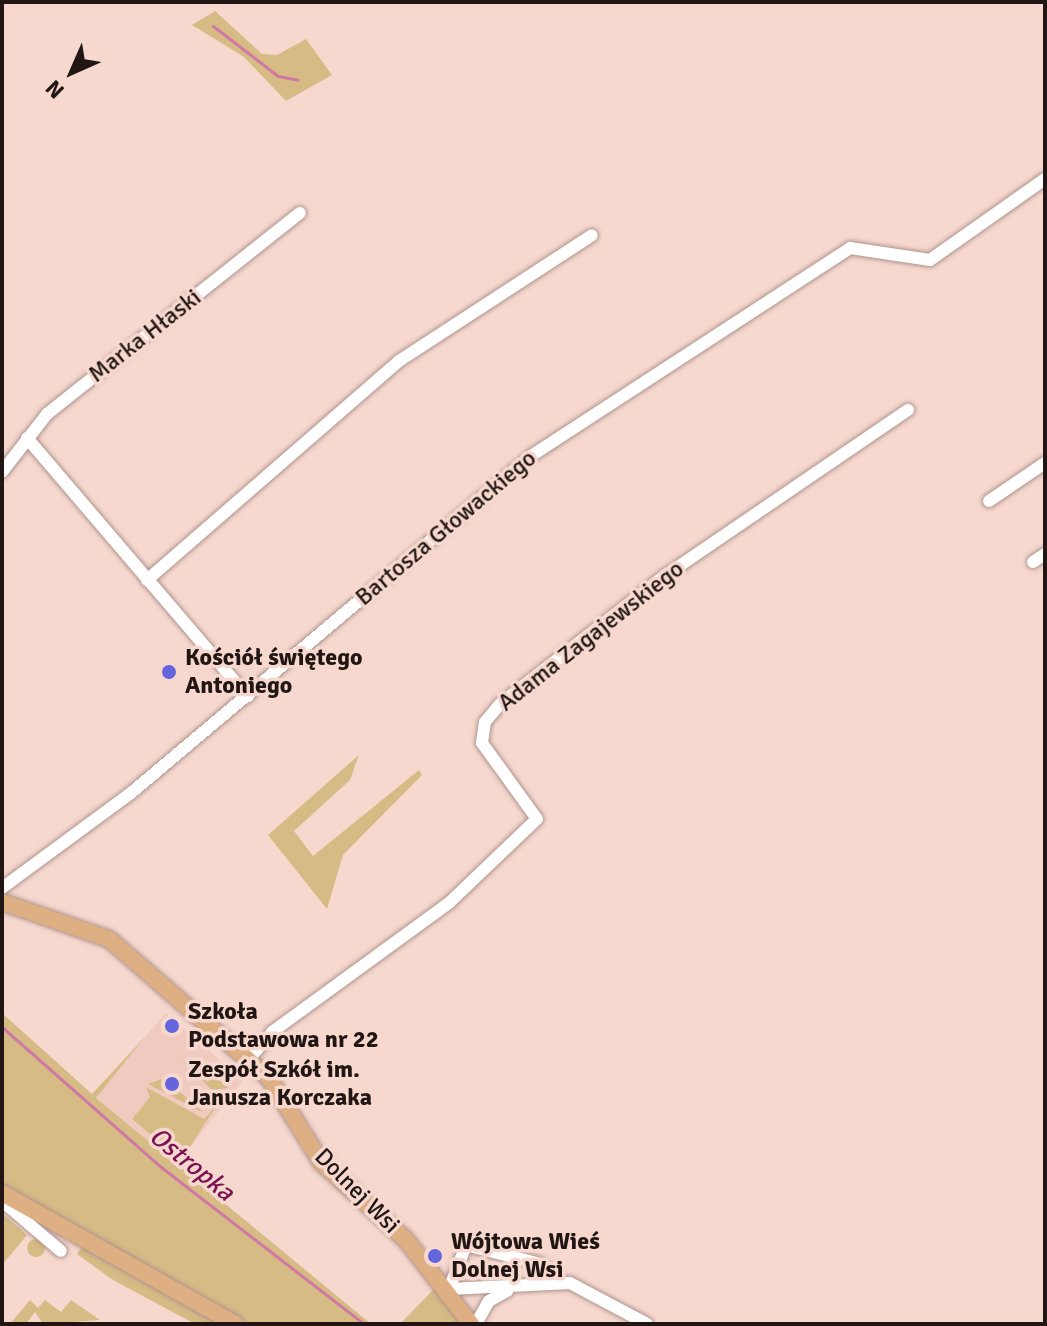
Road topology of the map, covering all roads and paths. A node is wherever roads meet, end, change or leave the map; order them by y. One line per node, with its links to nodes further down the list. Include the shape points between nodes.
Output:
1 (1045, 179): 12 (street, Bartosza Głowackiego, via 930,260 905,261 864,245 844,251 512,469)
2 (300, 213): 5 (street, Marka Hłaski, via 59,404)
3 (592, 235): 11 (street, via 399,361)
4 (908, 410): 15 (street, Adama Zagajewskiego, via 666,575 500,704 485,722 482,743 537,819 450,902 272,1032)
5 (27, 438): 7 (street, Marka Hłaski); 11 (street)
6 (1045, 463): 8 (street)
7 (2, 472)
8 (989, 501)
9 (1045, 554): 10 (street)
10 (1033, 562)
11 (147, 580): 12 (street)
12 (248, 697): 13 (street, Bartosza Głowackiego)
13 (2, 888)
14 (2, 902): 15 (main road, Dolnej Wsi, via 109,939)
15 (248, 1060): 20 (main road, Dolnej Wsi, via 288,1099 321,1162)
16 (2, 1193): 22 (main road)
17 (2, 1201): 18 (street)
18 (61, 1251)
19 (562, 1283): 20 (street, via 541,1264 466,1245); 21 (street); 24 (street)
20 (449, 1289): 21 (street); 23 (main road, Dolnej Wsi)
21 (510, 1290): 23 (street, via 489,1301)
22 (235, 1324)
23 (474, 1324)
24 (647, 1324)

